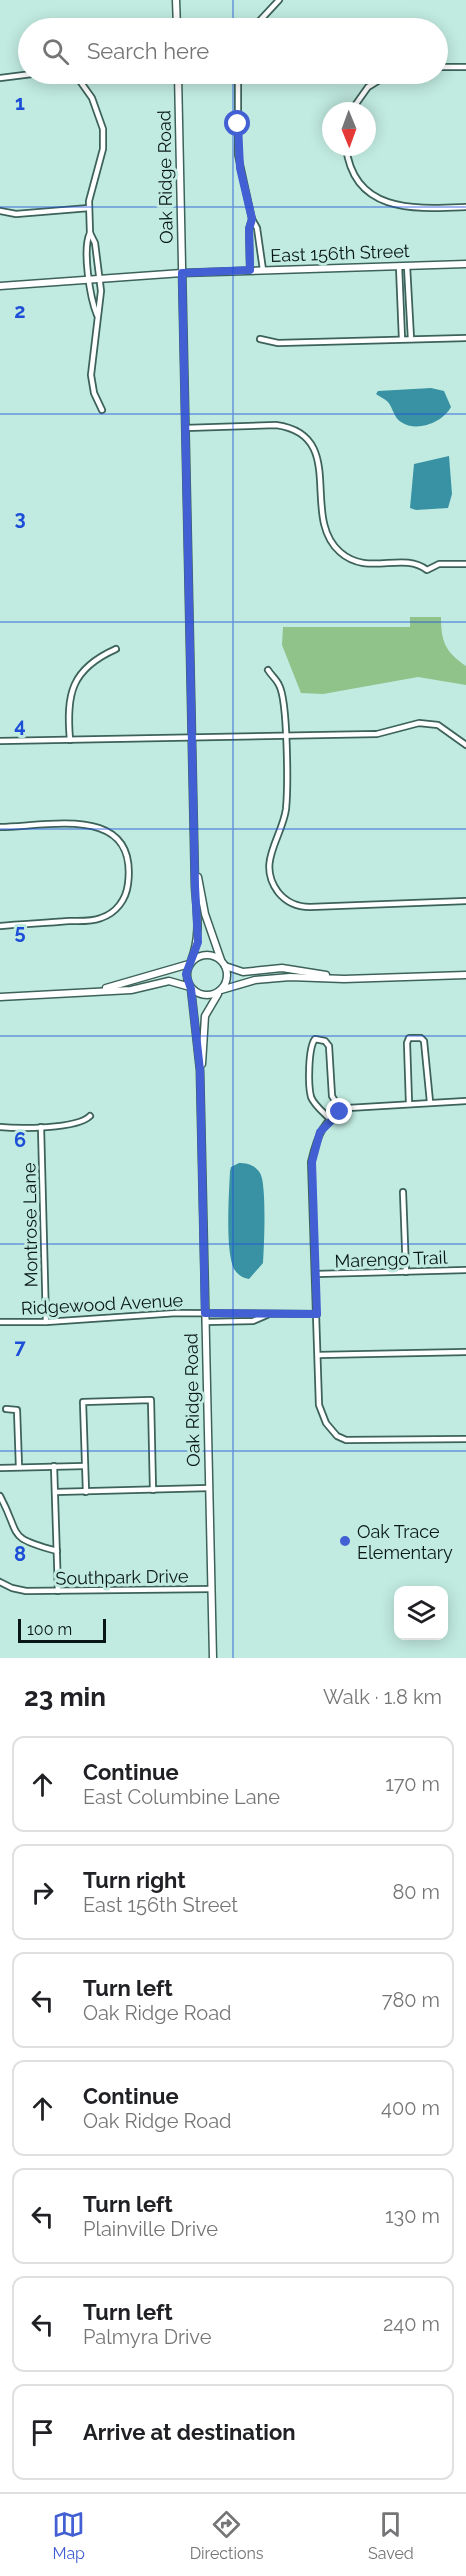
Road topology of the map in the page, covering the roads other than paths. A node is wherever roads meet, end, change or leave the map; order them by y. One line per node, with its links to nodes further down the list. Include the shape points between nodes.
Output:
1 (176, 0): 3 (street)
2 (279, 0): 4 (street)
3 (177, 18)
4 (262, 18)
5 (466, 66): 6 (street)
6 (448, 67)
7 (18, 76): 8 (street)
8 (0, 78)
9 (82, 84): 16 (street, via 92,98 103,129 103,149)
10 (178, 84): 25 (street, Oak Ridge Road)
11 (238, 84): 18 (street, via 238,155)
12 (373, 84): 13 (street)
13 (357, 102)
14 (348, 156): 15 (street, via 358,178 382,200 407,208)
15 (466, 207)
16 (89, 208): 17 (street, via 15,214); 19 (street)
17 (0, 211)
18 (252, 219): 23 (street); 24 (street)
19 (90, 233): 26 (street); 27 (street, via 86,242)
20 (466, 264): 22 (street, East 156th Street)
21 (399, 266): 22 (street, East 156th Street); 24 (street, East 156th Street); 32 (street)
22 (407, 266): 33 (street)
23 (250, 270): 24 (street, East 156th Street); 25 (street, East 156th Street)
24 (263, 270)
25 (182, 273): 26 (street, East 156th Street); 35 (street, Oak Ridge Road)
26 (100, 279): 27 (street, East 156th Street); 29 (street, via 101,306)
27 (90, 280): 28 (street, East 156th Street); 29 (street)
28 (0, 286)
29 (97, 315): 34 (street, via 91,375)
30 (466, 338): 33 (street)
31 (260, 339): 32 (street, via 278,343)
32 (402, 339): 33 (street)
33 (411, 339)
34 (102, 410)
35 (185, 428): 36 (street, via 276,425 300,434 311,443 318,457 326,533 346,557 372,565 417,563 427,570 439,564); 40 (street, Oak Ridge Road)
36 (466, 564)
37 (116, 649): 41 (street, via 95,658 81,673 68,713)
38 (268, 670): 39 (street, via 279,684 284,702)
39 (285, 735): 40 (street); 43 (street, via 377,734 419,723 438,725); 46 (street, via 285,812 268,861 280,895 300,907)
40 (193, 738): 41 (street); 45 (street, Oak Ridge Road)
41 (70, 740): 42 (street)
42 (0, 741)
43 (466, 745)
44 (0, 827): 47 (street, via 103,828 123,845 129,872 122,903 103,918)
45 (195, 856): 48 (street, Oak Ridge Road, via 198,942); 49 (street, Oak Ridge Road, via 205,914)
46 (466, 901)
47 (0, 926)
48 (190, 963): 49 (street, via 209,955); 52 (street, via 186,974); 53 (street)
49 (223, 963): 51 (street, via 243,972 282,968); 54 (street, via 227,979)
50 (466, 975): 51 (street)
51 (344, 979): 54 (street, via 255,980)
52 (190, 988): 53 (street, via 168,981 131,990); 54 (street, via 208,996); 56 (street, Oak Ridge Road)
53 (97, 990): 55 (street)
54 (221, 990): 56 (street, Oak Ridge Road, via 205,1016)
55 (0, 997)
56 (200, 1070): 69 (street, Oak Ridge Road)
57 (466, 1101): 58 (street)
58 (430, 1102): 59 (street); 59 (street, via 424,1041 413,1036 407,1043)
59 (409, 1103): 60 (street, via 362,1105)
60 (341, 1111): 62 (street); 62 (street, via 332,1096 329,1046 315,1039 310,1048 311,1097)
61 (90, 1116): 64 (street, via 78,1123)
62 (330, 1119): 68 (street, via 317,1137 312,1162)
63 (0, 1126): 64 (street)
64 (41, 1127): 73 (street, Montrose Lane)
65 (403, 1192): 67 (street)
66 (466, 1270): 67 (street, Marengo Trail)
67 (406, 1272): 68 (street, Marengo Trail)
68 (316, 1274): 70 (street)
69 (205, 1313): 71 (street, Ridgewood Avenue); 73 (street, Ridgewood Avenue); 74 (street, Oak Ridge Road)
70 (317, 1314): 71 (street); 76 (street)
71 (267, 1315): 74 (street, via 253,1321)
72 (0, 1322): 73 (street, Ridgewood Avenue)
73 (46, 1322)
74 (205, 1322): 83 (street, Oak Ridge Road)
75 (466, 1352): 76 (street)
76 (318, 1355): 78 (street, via 319,1405 337,1436 356,1442)
77 (6, 1409): 81 (street, via 17,1410)
78 (466, 1438)
79 (54, 1466): 80 (street); 81 (street); 85 (street)
80 (85, 1466): 84 (street, via 83,1402 151,1400); 86 (street)
81 (19, 1467): 82 (street)
82 (0, 1468)
83 (209, 1488): 84 (street); 90 (street, Oak Ridge Road)
84 (153, 1490): 86 (street)
85 (55, 1492): 86 (street); 88 (street)
86 (86, 1492)
87 (0, 1496): 88 (street, via 20,1539)
88 (57, 1551): 91 (street)
89 (0, 1582): 91 (street, Southpark Drive, via 26,1591)
90 (211, 1589): 91 (street, Southpark Drive); 92 (street, Oak Ridge Road)
91 (58, 1591)
92 (213, 1658)

